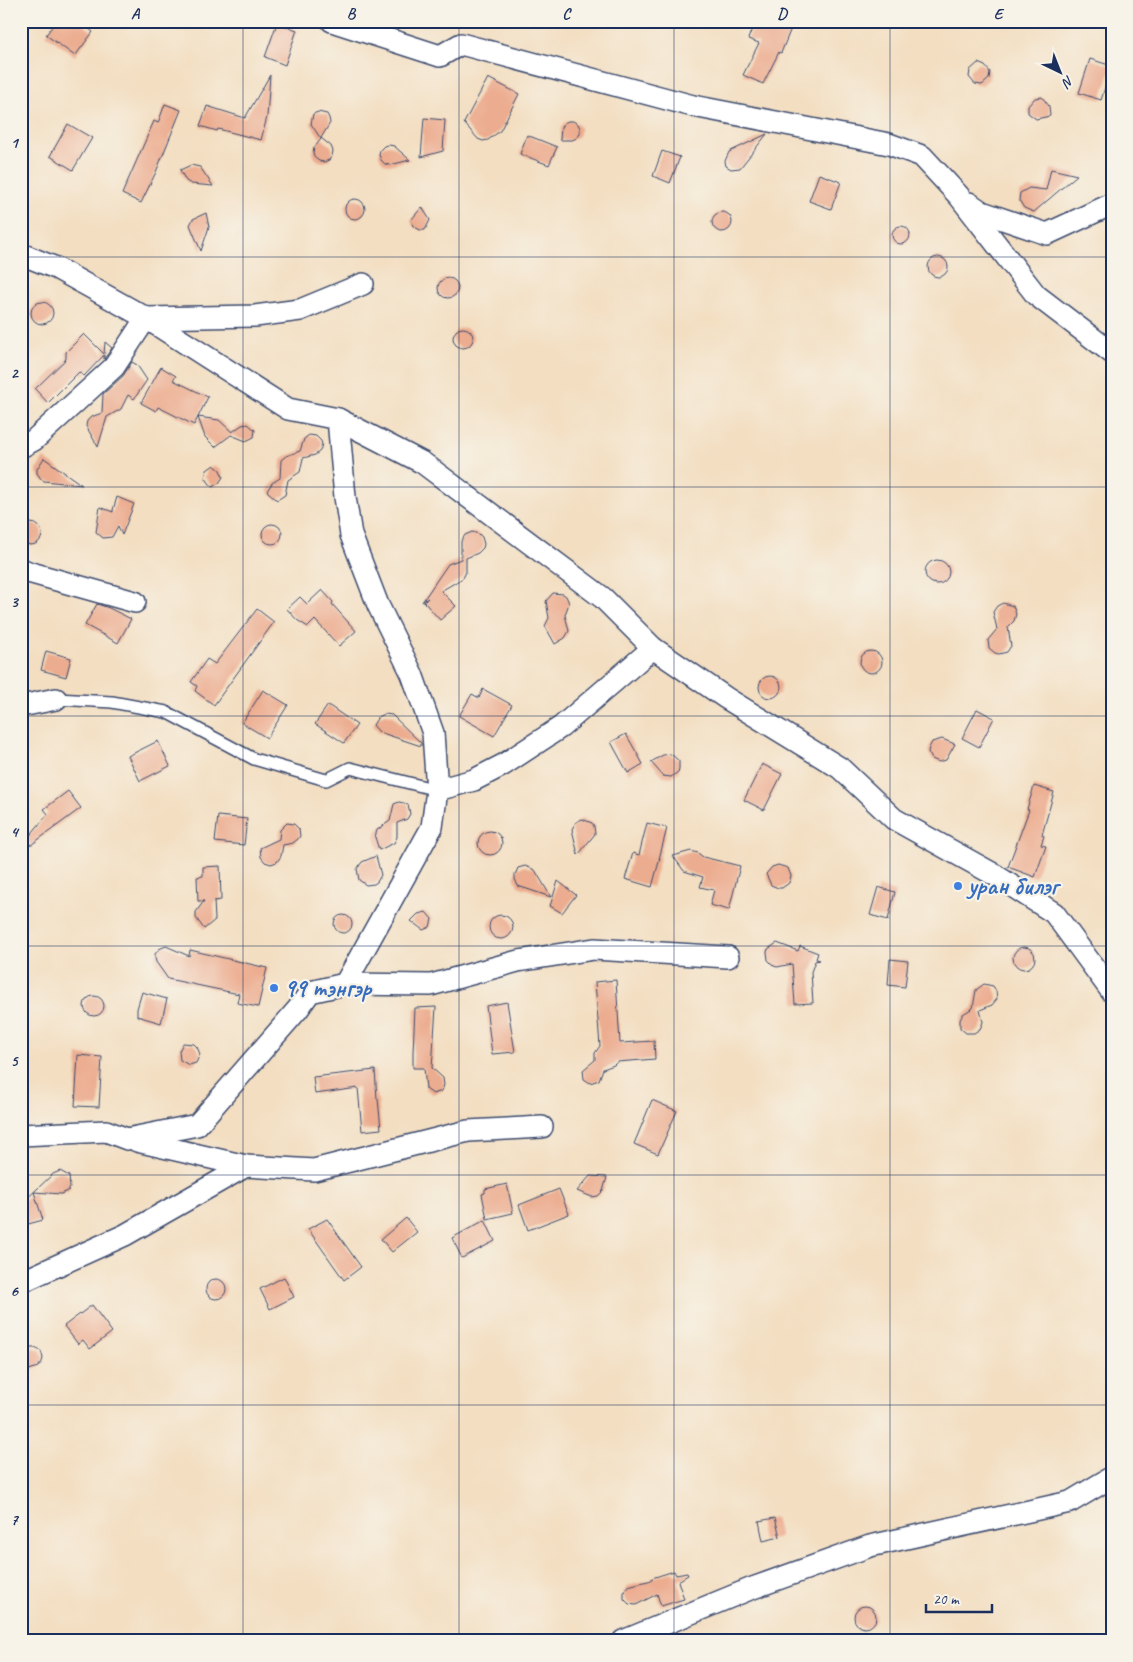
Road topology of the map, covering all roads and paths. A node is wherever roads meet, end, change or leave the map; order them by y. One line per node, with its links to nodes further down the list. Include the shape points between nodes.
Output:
1 (332, 21): 2 (street, via 440,56 461,44 693,106 889,144 922,156)
2 (959, 196): 3 (street, via 982,212 1047,234); 7 (street, via 1036,295)
3 (1112, 204)
4 (21, 254): 6 (street, via 56,268)
5 (363, 284): 6 (street, via 300,310 255,316)
6 (146, 318): 8 (street, via 288,409); 9 (street, via 114,367 34,440)
7 (1112, 353)
8 (338, 419): 12 (street, via 423,463 603,598); 15 (street, via 351,535 378,605 412,674 433,733)
9 (21, 447)
10 (21, 569): 11 (street)
11 (135, 602)
12 (653, 648): 15 (street, via 561,727 504,765 474,780); 18 (street, via 726,698 840,768 894,819 995,874 1054,912)
13 (56, 700): 14 (street); 15 (lane, via 112,702 166,712 254,759 326,780 350,768)
14 (21, 706)
15 (438, 790): 17 (street, via 432,827)
16 (728, 957): 17 (street, via 594,949 518,961 431,986)
17 (345, 984): 21 (street, via 310,992 197,1125)
18 (1112, 992)
19 (542, 1127): 22 (street, via 468,1131 314,1170)
20 (21, 1135): 21 (street, via 106,1131)
21 (127, 1139): 22 (street)
22 (246, 1166): 23 (street, via 125,1235)
23 (21, 1282)
24 (1112, 1477): 25 (street, via 1070,1502 870,1546)
25 (623, 1641)

